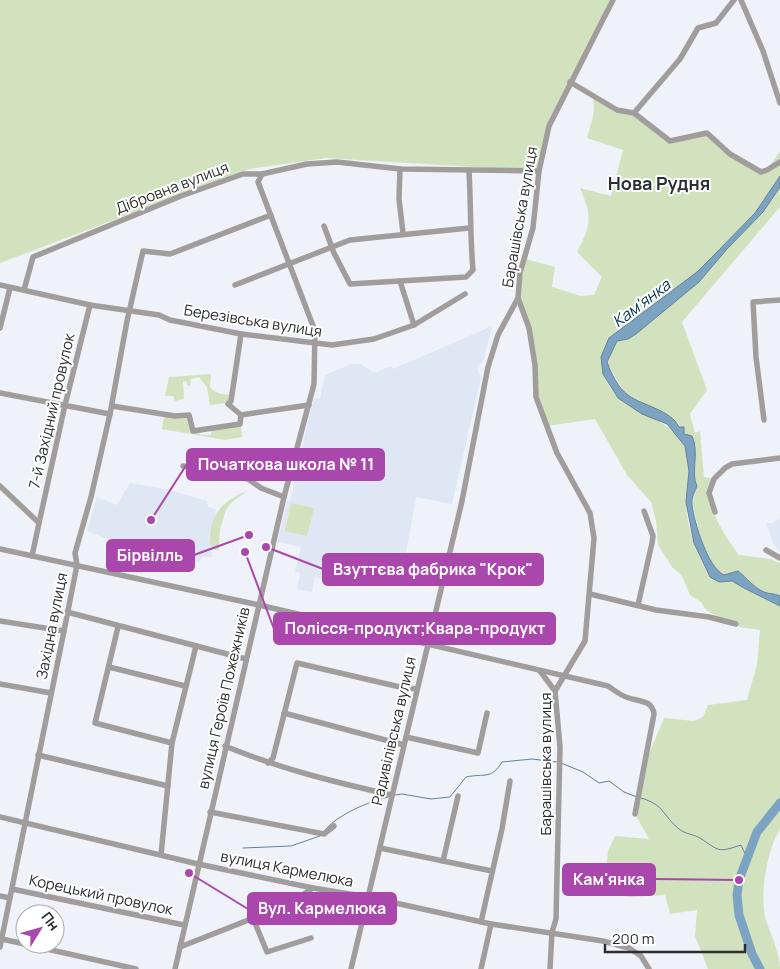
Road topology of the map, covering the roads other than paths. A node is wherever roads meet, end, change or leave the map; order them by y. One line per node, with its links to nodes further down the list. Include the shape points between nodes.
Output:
1 (613, 0): 4 (street, Барашівська вулиця)
2 (734, 0): 6 (street, via 716,23 698,28 680,59)
3 (741, 0): 5 (street, via 770,67)
4 (570, 82): 6 (street, via 617,110); 10 (street, Барашівська вулиця, via 549,126)
5 (780, 103)
6 (634, 113): 7 (street, via 670,141 707,134 730,154 761,172)
7 (780, 162)
8 (400, 169): 9 (street, Дібровна вулиця); 11 (street, Дібровна вулиця, via 336,162 307,164); 15 (street)
9 (469, 171): 10 (street, Дібровна вулиця); 14 (street)
10 (539, 171): 24 (street, Барашівська вулиця, via 533,228 520,273)
11 (262, 174): 12 (street, вулиця Героїв Пожежників, via 258,182); 22 (street, Дібровна вулиця, via 243,174 181,196 33,257)
12 (271, 215): 17 (street, вулиця Героїв Пожежників); 28 (street, Західна вулиця, via 170,254 143,251)
13 (324, 226): 16 (street)
14 (469, 228): 15 (street); 18 (street, via 471,274)
15 (403, 233): 16 (street, via 364,237)
16 (333, 245): 17 (street); 18 (street, via 350,284)
17 (290, 262): 20 (street); 33 (street, вулиця Героїв Пожежників, via 315,331)
18 (400, 281): 30 (street)
19 (0, 285): 21 (street, Березівська вулиця)
20 (235, 285)
21 (10, 288): 22 (street, Березівська вулиця); 31 (street)
22 (24, 290): 26 (street, Березівська вулиця)
23 (464, 294): 30 (street, Березівська вулиця)
24 (518, 298): 27 (street, Радивілівська вулиця); 29 (street, Барашівська вулиця)
25 (780, 300): 40 (street, via 753,302)
26 (90, 305): 28 (street, Березівська вулиця); 35 (street, 7-й Західний провулок)
27 (513, 311): 29 (street, via 518,310); 61 (street, Радивілівська вулиця, via 498,335 488,367 462,501)
28 (129, 312): 32 (street, Березівська вулиця, via 158,315); 37 (street, Західна вулиця)
29 (525, 316): 53 (street, Барашівська вулиця, via 535,365 536,397 557,453 590,513 594,538)
30 (414, 325): 33 (street, Березівська вулиця, via 367,340)
31 (0, 328)
32 (241, 334): 33 (street, Березівська вулиця); 39 (street, via 228,404)
33 (316, 345): 36 (street, вулиця Героїв Пожежників, via 314,384)
34 (0, 393): 35 (street)
35 (64, 405): 38 (street); 47 (street, 7-й Західний провулок)
36 (309, 405): 39 (street); 44 (street, вулиця Героїв Пожежників)
37 (112, 406): 38 (street, Західна вулиця); 39 (street, via 174,416 189,415 193,430 240,424)
38 (110, 414): 52 (street, Західна вулиця, via 75,553)
39 (241, 415)
40 (764, 420)
41 (780, 458): 46 (street, via 732,464 725,468 714,479 709,493)
42 (183, 466): 44 (street, via 248,479)
43 (0, 486): 47 (street)
44 (284, 498): 54 (street, вулиця Героїв Пожежників)
45 (644, 512): 55 (street, via 653,536)
46 (715, 512)
47 (39, 523): 50 (street, 7-й Західний провулок)
48 (0, 549): 50 (street)
49 (766, 550): 51 (street)
50 (32, 556): 52 (street)
51 (780, 558)
52 (77, 565): 54 (street); 56 (street, Західна вулиця)
53 (590, 594): 55 (street); 66 (street, Барашівська вулиця, via 585,641)
54 (259, 605): 61 (street); 63 (street, вулиця Героїв Пожежників)
55 (638, 605): 58 (street)
56 (67, 612): 59 (street); 60 (street, Західна вулиця)
57 (0, 621): 60 (street)
58 (736, 624)
59 (118, 627): 62 (street); 64 (street)
60 (64, 631): 71 (street, Західна вулиця)
61 (428, 644): 65 (street); 69 (street, Радивілівська вулиця)
62 (196, 646): 63 (street); 68 (street)
63 (246, 658): 77 (street, вулиця Героїв Пожежників)
64 (109, 667): 68 (street); 75 (street, via 96,724)
65 (539, 670): 66 (street); 70 (street)
66 (564, 676): 70 (street, Барашівська вулиця); 85 (street, via 608,686 653,708)
67 (0, 684): 71 (street)
68 (185, 686): 75 (street)
69 (417, 689): 72 (street, via 297,663); 74 (street, Радивілівська вулиця)
70 (555, 691): 103 (street, Барашівська вулиця, via 560,747 556,919)
71 (51, 693): 78 (street, Західна вулиця)
72 (284, 713): 76 (street); 79 (street, via 273,758)
73 (486, 714): 74 (street, via 478,753)
74 (406, 737): 76 (street, Радивілівська вулиця)
75 (172, 743): 81 (street)
76 (404, 745): 82 (street, Радивілівська вулиця)
77 (225, 746): 79 (street); 84 (street, вулиця Героїв Пожежників)
78 (38, 755): 81 (street); 87 (street, Західна вулиця)
79 (268, 763): 82 (street, via 320,780)
80 (510, 781): 93 (street)
81 (168, 786): 90 (street)
82 (392, 795): 89 (street, Радивілівська вулиця)
83 (458, 796): 91 (street)
84 (210, 812): 88 (street, via 324,834); 92 (street, вулиця Героїв Пожежників)
85 (634, 814)
86 (0, 817): 87 (street, вулиця Кармелюка)
87 (25, 823): 90 (street, вулиця Кармелюка); 95 (street, Західна вулиця)
88 (334, 826)
89 (380, 848): 91 (street); 97 (street, Радивілівська вулиця)
90 (161, 855): 92 (street, вулиця Кармелюка)
91 (443, 861): 93 (street)
92 (198, 864): 94 (street, вулиця Кармелюка); 102 (street, вулиця Героїв Пожежників)
93 (492, 872): 100 (street)
94 (313, 888): 97 (street, вулиця Кармелюка); 99 (street, via 289,904)
95 (12, 889): 98 (street, Західна вулиця); 102 (street, Корецький провулок)
96 (0, 896): 98 (street)
97 (368, 897): 100 (street, вулиця Кармелюка); 110 (street, Радивілівська вулиця)
98 (10, 898): 105 (street, Західна вулиця)
99 (254, 918): 104 (street, via 267,952); 107 (street)
100 (481, 922): 101 (street, вулиця Кармелюка)
101 (491, 924): 103 (street, вулиця Кармелюка); 111 (street)
102 (184, 925): 107 (street, вулиця Героїв Пожежників)
103 (552, 932): 112 (street, Барашівська вулиця); 113 (street, вулиця Кармелюка, via 629,948 641,956)
104 (311, 938)
105 (2, 939): 106 (street, Західна вулиця); 108 (street)
106 (0, 947)
107 (180, 947): 109 (street, вулиця Героїв Пожежників)
108 (136, 969)
109 (176, 969)
110 (351, 969)
111 (481, 969)
112 (550, 969)
113 (649, 969)

